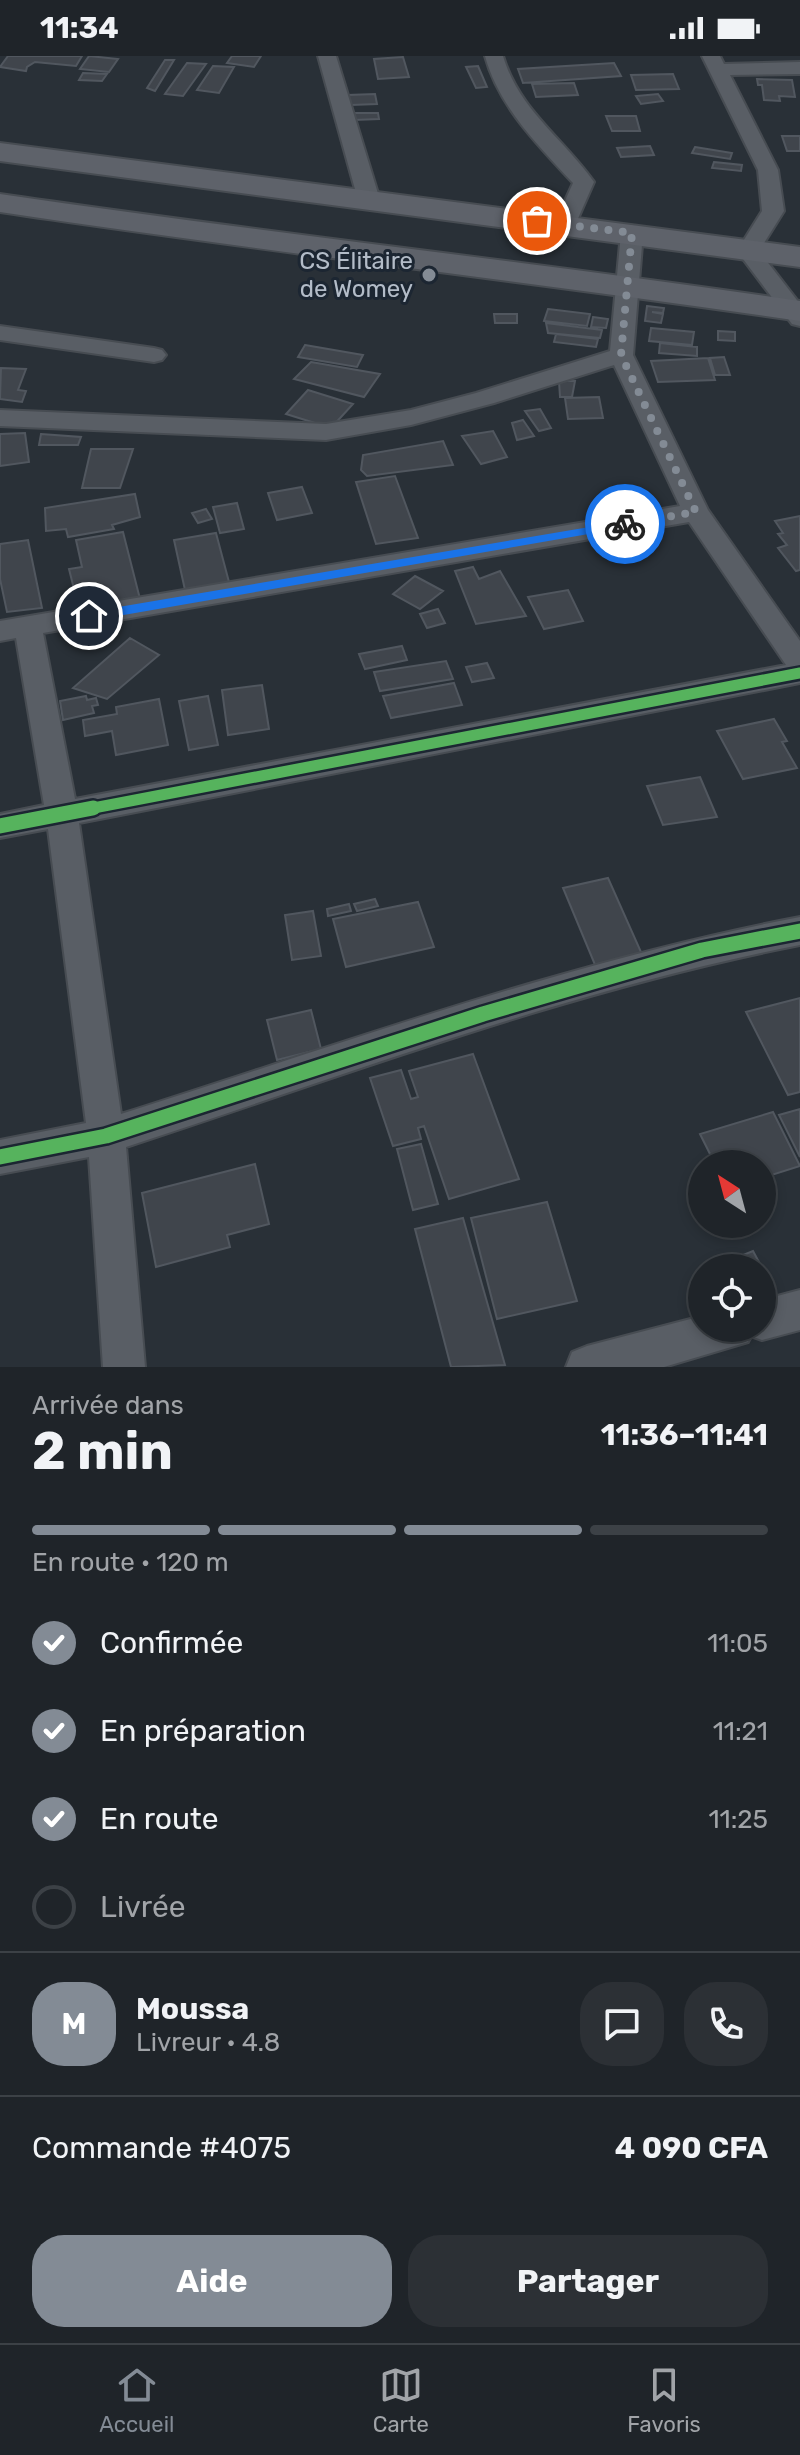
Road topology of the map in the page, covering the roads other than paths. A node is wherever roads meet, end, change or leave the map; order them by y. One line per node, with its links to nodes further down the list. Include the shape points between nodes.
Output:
1 (327, 56): 6 (street)
2 (494, 56): 8 (street, via 530,123 584,182)
3 (714, 63): 4 (street); 10 (street, via 768,170 773,211)
4 (800, 68)
5 (0, 152): 6 (street)
6 (369, 200): 8 (street)
7 (0, 203): 12 (street)
8 (565, 225): 9 (street)
9 (632, 233): 10 (street); 12 (street)
10 (748, 251): 11 (street); 13 (street)
11 (800, 257)
12 (628, 286): 13 (street); 16 (street)
13 (798, 313)
14 (0, 333): 15 (street)
15 (154, 355)
16 (621, 355): 17 (street, via 485,398 326,432); 18 (street)
17 (0, 418)
18 (696, 512): 19 (street); 20 (street)
19 (14, 629): 22 (street)
20 (800, 663)
21 (800, 673): 22 (street)
22 (62, 815): 23 (street); 25 (street)
23 (0, 826)
24 (800, 931): 25 (street, via 673,958 483,1014)
25 (106, 1136): 26 (street); 30 (street)
26 (0, 1157)
27 (800, 1310): 28 (street)
28 (776, 1316)
29 (688, 1340): 31 (street)
30 (124, 1367)
31 (587, 1367)

